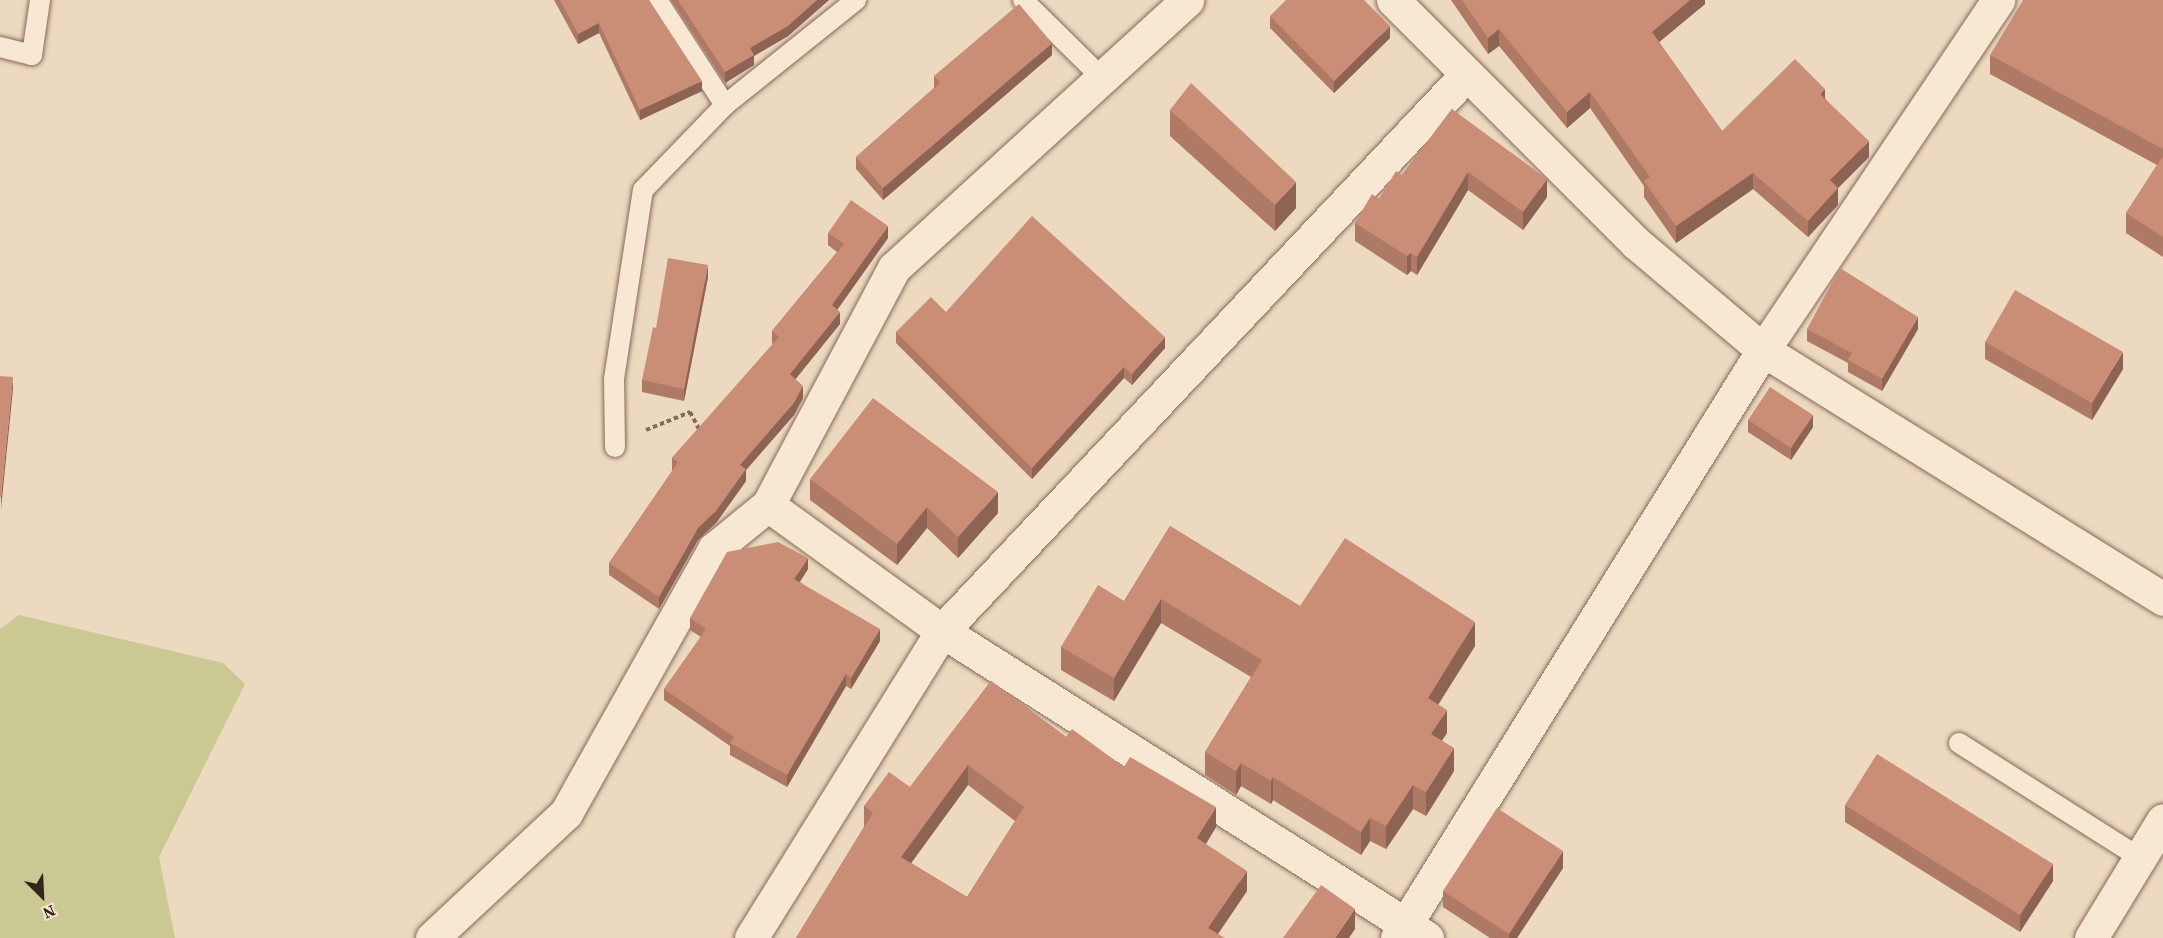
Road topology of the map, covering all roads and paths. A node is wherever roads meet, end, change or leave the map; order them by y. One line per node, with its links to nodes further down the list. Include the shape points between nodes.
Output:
1 (40, 0): 8 (lane, via 32,55)
2 (657, 0): 11 (lane)
3 (856, 0): 11 (lane)
4 (1023, 0): 9 (lane)
5 (1187, 0): 9 (street)
6 (1392, 0): 10 (street)
7 (1998, 0): 12 (street)
8 (0, 47)
9 (1100, 76): 15 (street, via 894,268)
10 (1465, 76): 12 (street, via 1636,243); 17 (street)
11 (724, 105): 14 (lane, via 643,190 614,378)
12 (1763, 350): 16 (street); 21 (street)
13 (710, 439): 14 (path, via 700,433 690,412)
14 (616, 444)
15 (768, 505): 17 (street); 22 (street, via 714,549 566,813)
16 (2163, 599)
17 (942, 631): 21 (street); 23 (street)
18 (1959, 743): 20 (lane)
19 (2163, 820): 20 (street)
20 (2140, 858): 24 (street)
21 (1410, 933)
22 (432, 938)
23 (751, 938)
24 (2091, 938)

